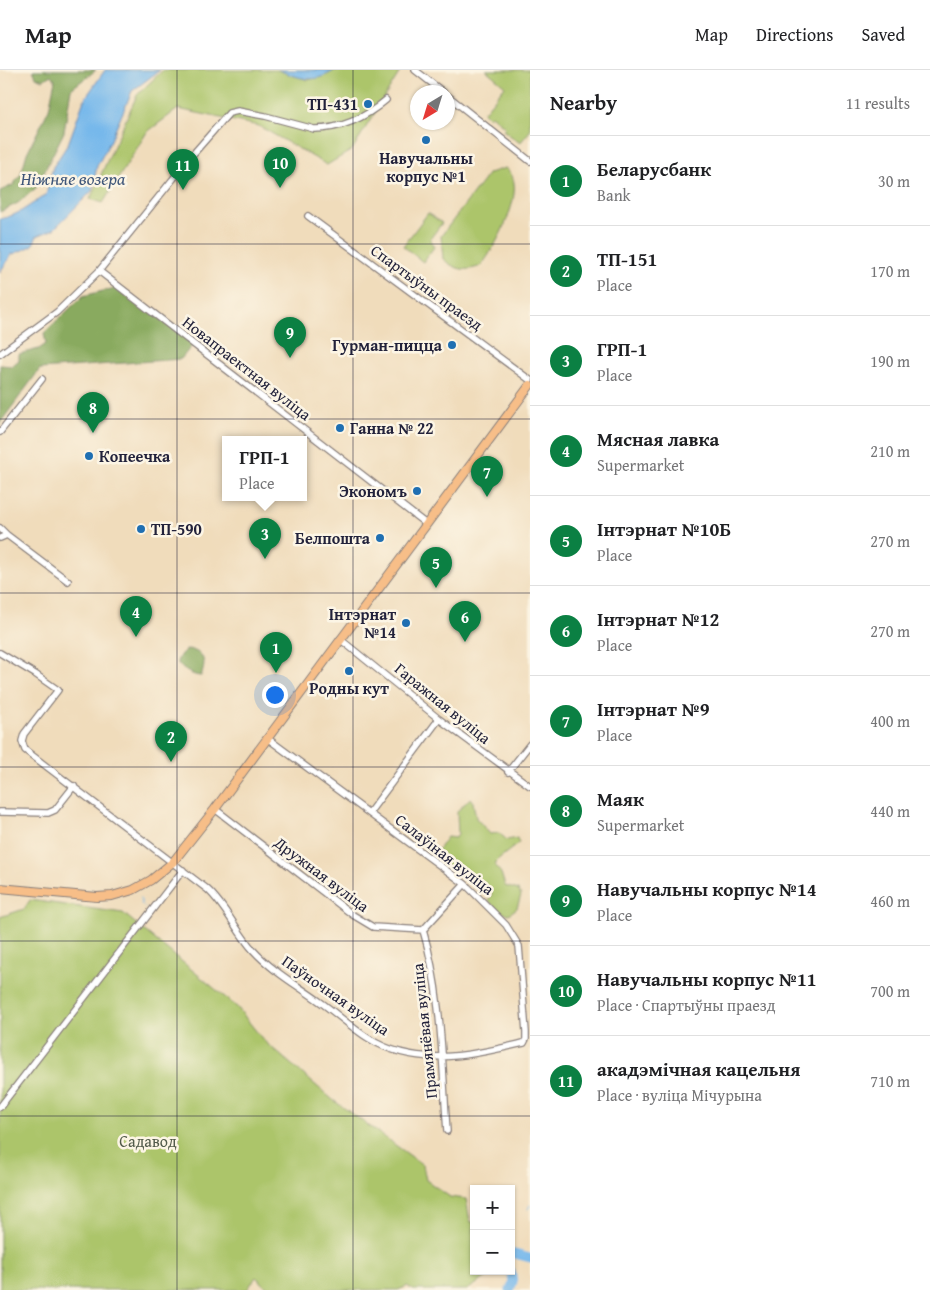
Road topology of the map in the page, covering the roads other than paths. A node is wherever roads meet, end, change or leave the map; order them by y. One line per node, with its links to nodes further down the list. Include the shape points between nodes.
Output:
1 (415, 70): 2 (street)
2 (434, 85)
3 (386, 100): 7 (street, via 373,112 329,128 314,129 238,111 229,114)
4 (455, 102): 5 (street)
5 (530, 161)
6 (308, 216): 10 (street, Спартыўны праезд)
7 (99, 271): 8 (street, via 57,312); 13 (street, Новапраектная вуліца)
8 (1, 350)
9 (42, 379): 12 (street)
10 (530, 380)
11 (530, 386): 13 (main road)
12 (0, 432)
13 (426, 524): 18 (main road)
14 (0, 528): 15 (street)
15 (8, 535): 16 (street); 17 (street)
16 (0, 538)
17 (68, 580)
18 (340, 639): 20 (street, Гаражная вуліца); 21 (main road)
19 (0, 653): 24 (street, Паўночная вуліца, via 58,690 25,732 22,741 25,750)
20 (439, 719): 23 (street, Гаражная вуліца); 28 (street)
21 (267, 738): 26 (main road); 28 (street, Салаўіная вуліца)
22 (530, 744): 23 (street)
23 (508, 772): 25 (street, Гаражная вуліца)
24 (74, 786): 27 (street, via 55,810 48,813); 29 (street, Паўночная вуліца)
25 (530, 786)
26 (215, 809): 29 (main road); 33 (street, Дружная вуліца, via 363,922 390,929)
27 (0, 812)
28 (369, 813): 31 (street, Салаўіная вуліца)
29 (173, 862): 30 (street, Паўночная вуліца); 32 (main road, via 151,880 112,896)
30 (183, 870): 35 (street, Паўночная вуліца, via 216,897 260,957 356,1030 391,1049); 36 (street)
31 (465, 884): 33 (street); 34 (street, Салаўіная вуліца, via 506,925 519,946)
32 (0, 888)
33 (423, 930): 35 (street, Прамянёвая вуліца, via 438,999)
34 (526, 1040): 35 (street, Паўночная вуліца, via 524,1043)
35 (442, 1058): 37 (street, Прамянёвая вуліца)
36 (0, 1107)
37 (447, 1131)

